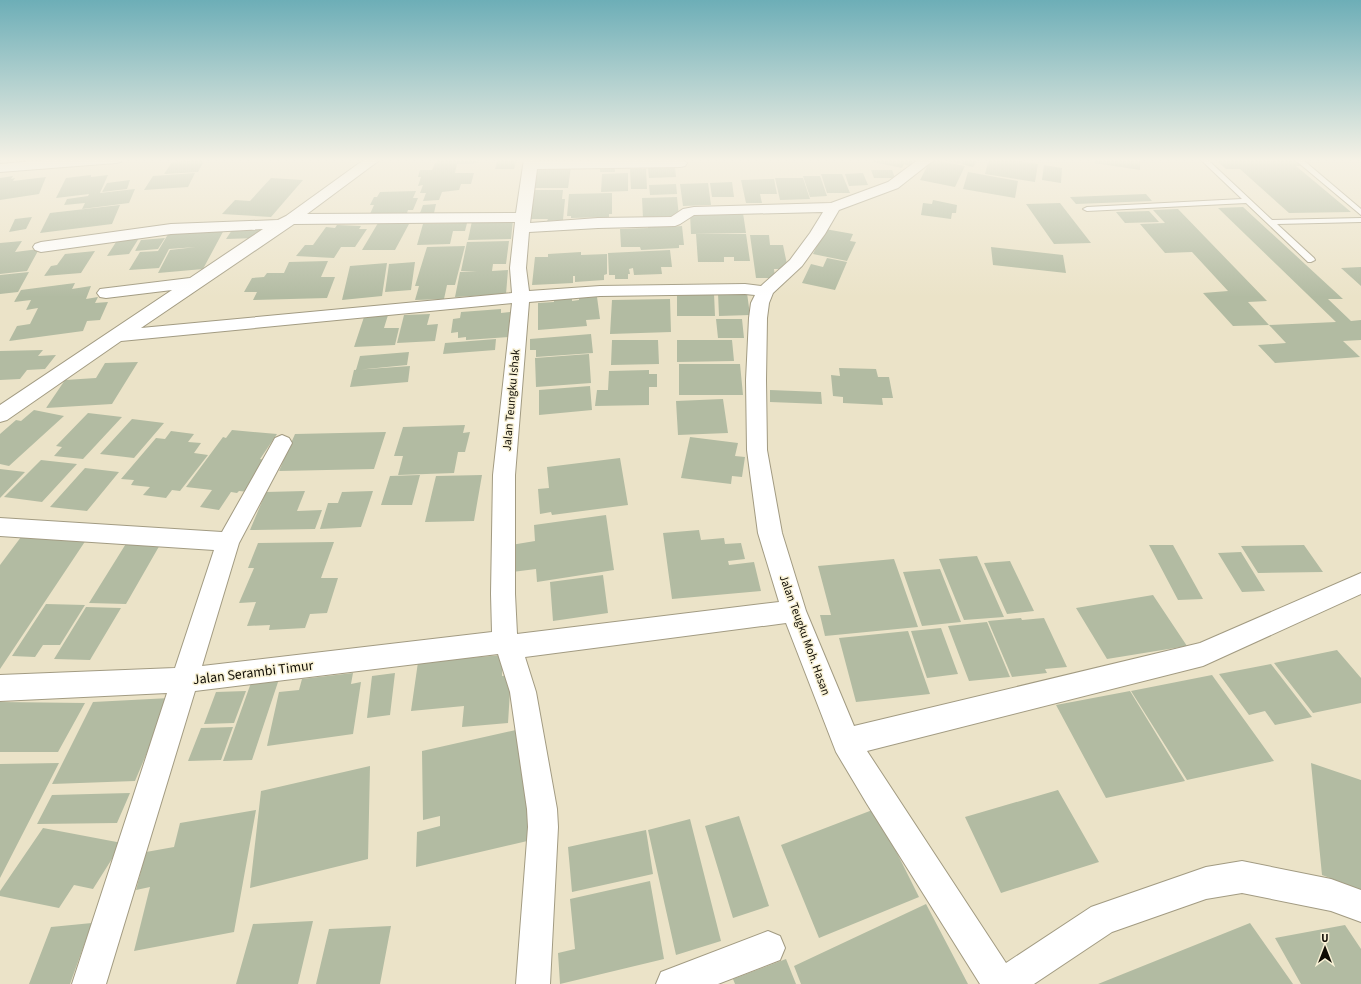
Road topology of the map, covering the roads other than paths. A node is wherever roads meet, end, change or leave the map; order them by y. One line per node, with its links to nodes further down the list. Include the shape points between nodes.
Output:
1 (310, 205): 11 (street)
2 (525, 205): 12 (street, Jalan Teungku Ishak)
3 (839, 205): 7 (street)
4 (1169, 205): 8 (lane)
5 (1251, 205): 13 (lane)
6 (1352, 205): 9 (lane)
7 (833, 207): 12 (street, via 694,211 675,220); 17 (street, via 796,263)
8 (1087, 209)
9 (1361, 212)
10 (1361, 220): 13 (lane)
11 (286, 222): 12 (street); 14 (street, via 164,230); 16 (street)
12 (522, 222): 19 (street, Jalan Teungku Ishak, via 518,268)
13 (1269, 222): 15 (lane)
14 (41, 247)
15 (1311, 260)
16 (194, 282): 18 (street); 20 (street)
17 (765, 290): 19 (street, via 600,291); 26 (street, Jalan Teugku Moh. Hasan, via 758,318 757,450 770,533)
18 (106, 293)
19 (520, 297): 20 (street); 27 (street, Jalan Teungku Ishak, via 504,475 503,594)
20 (114, 336): 21 (street)
21 (1, 413)
22 (282, 443): 24 (street)
23 (0, 527): 24 (street)
24 (228, 542): 28 (street)
25 (1361, 583): 30 (street, via 1203,654)
26 (794, 611): 27 (street, Jalan Serambi Timur); 30 (street, Jalan Teugku Moh. Hasan)
27 (507, 644): 28 (street, Jalan Serambi Timur); 34 (street, Jalan Teungku Ishak, via 522,692 542,809)
28 (186, 680): 29 (street, Jalan Serambi Timur); 33 (street)
29 (0, 688)
30 (846, 742): 36 (street, Jalan Teugku Moh. Hasan)
31 (1361, 906): 37 (street, via 1331,896 1242,877 1206,883 1102,919)
32 (768, 948): 35 (street)
33 (90, 984)
34 (533, 984)
35 (673, 984)
36 (1000, 984)
37 (1004, 984)

